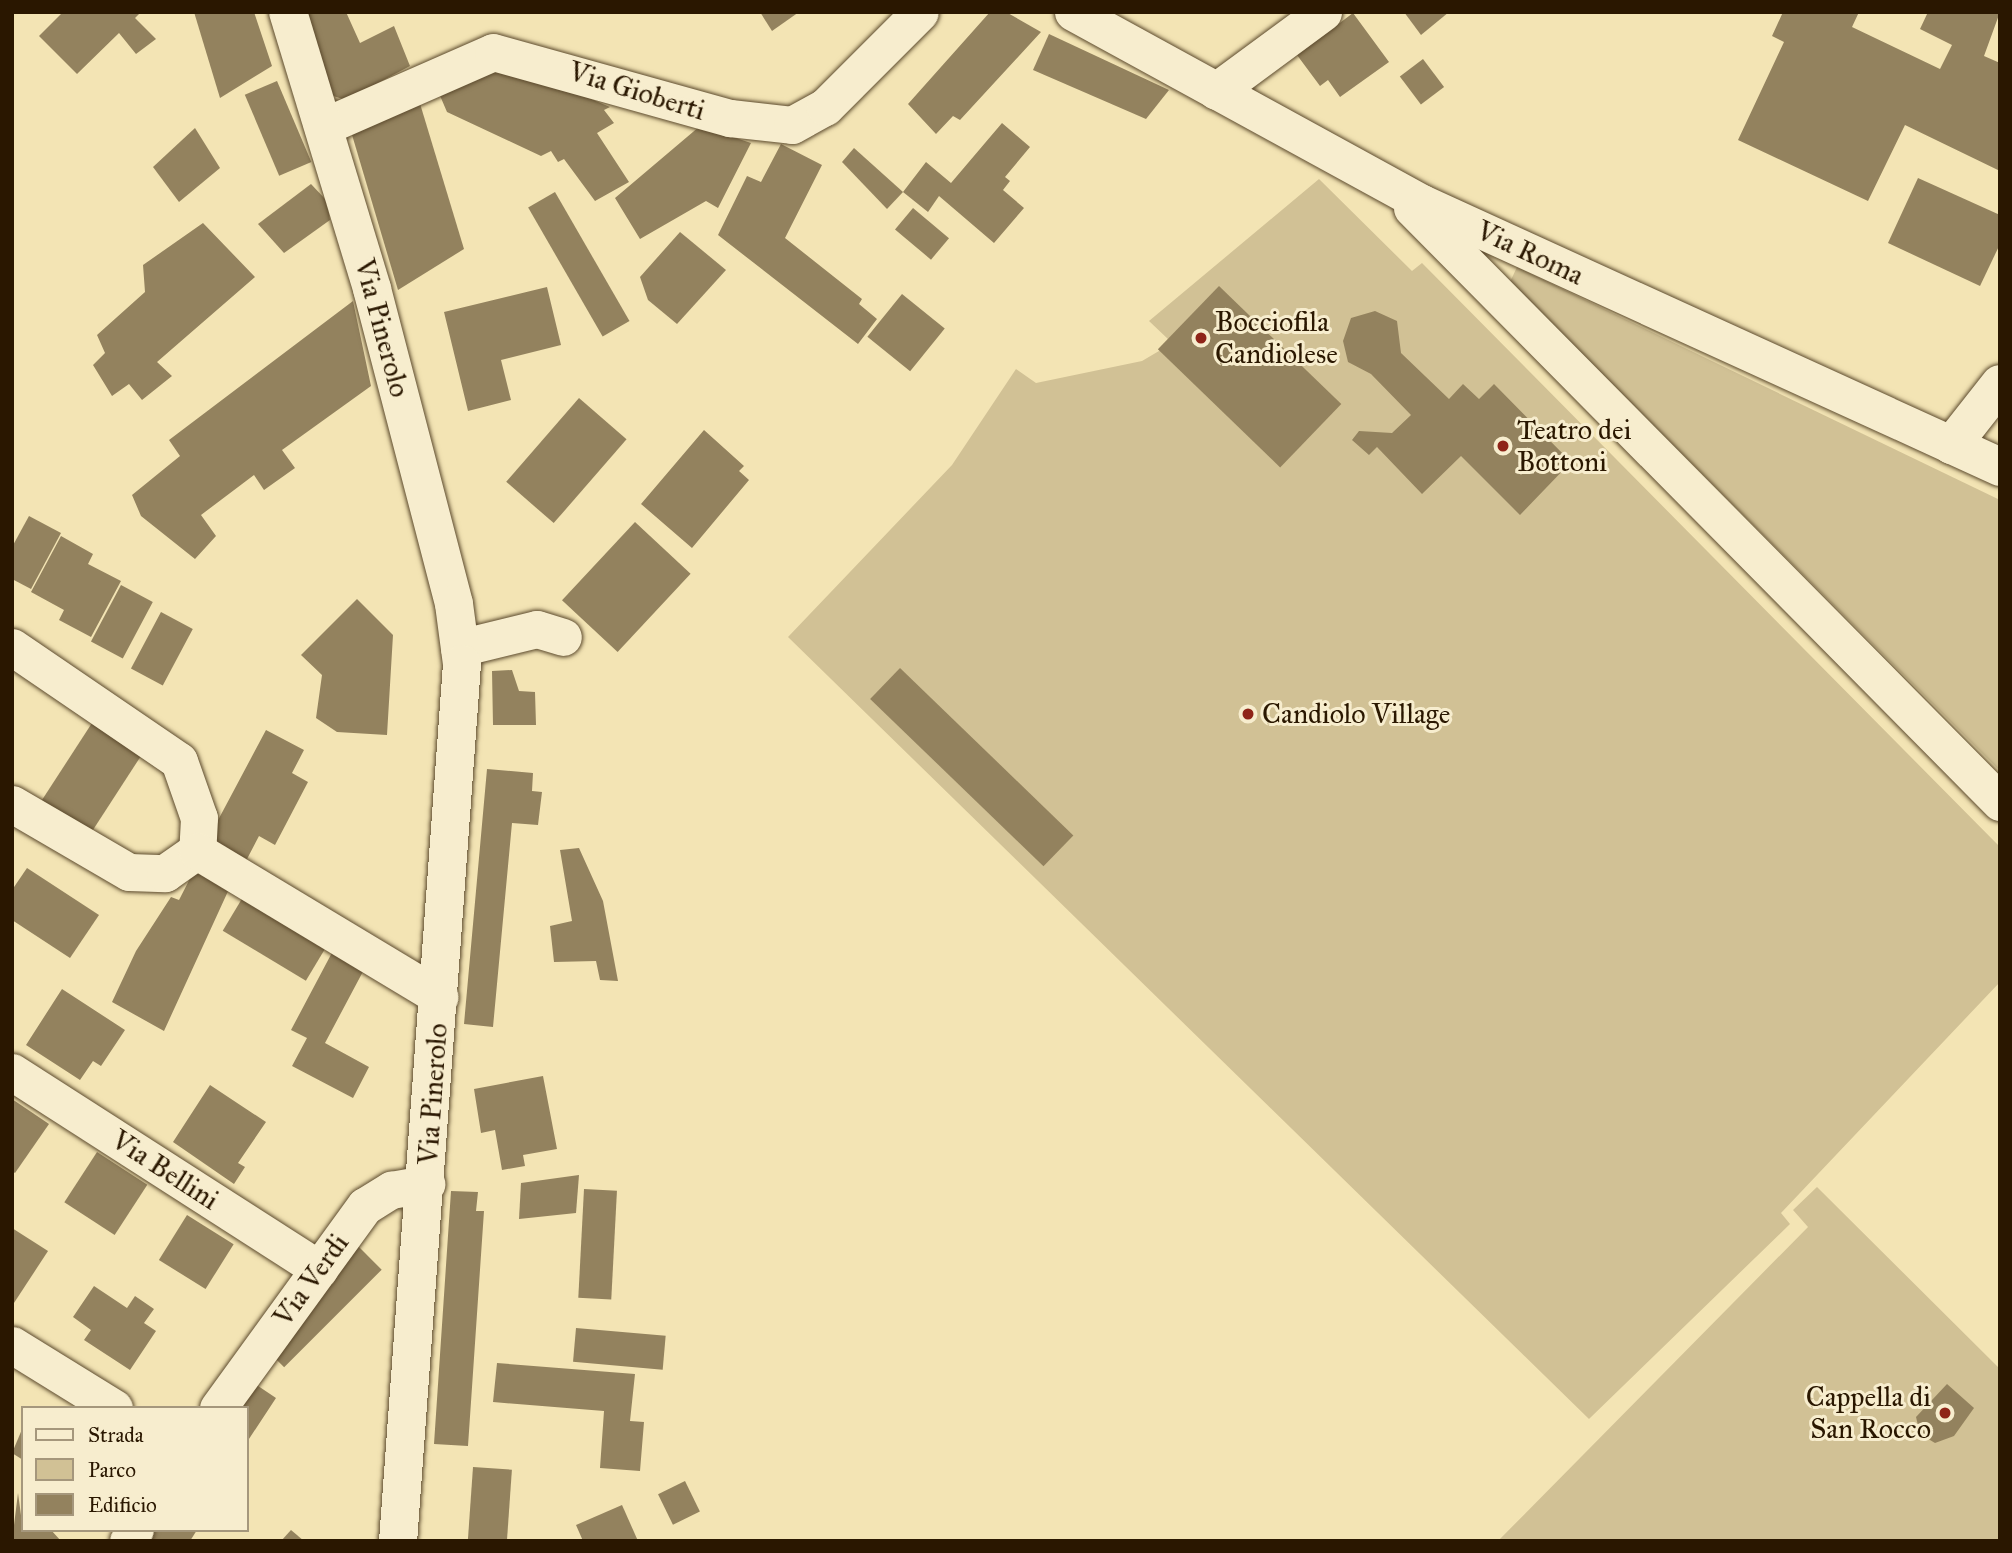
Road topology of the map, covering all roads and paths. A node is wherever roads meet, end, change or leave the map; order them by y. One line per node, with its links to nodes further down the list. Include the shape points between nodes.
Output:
1 (288, 12): 6 (main road, Via Pinerolo)
2 (920, 12): 6 (street, Via Gioberti, via 825,107 792,125 730,118 493,52)
3 (1073, 12): 5 (street, Via Roma)
4 (1323, 12): 5 (street)
5 (1216, 91): 7 (street, Via Roma)
6 (327, 125): 13 (main road, Via Pinerolo, via 454,604)
7 (1392, 187): 9 (street, Via Roma); 14 (street)
8 (2000, 384): 9 (main road)
9 (1952, 445): 10 (main road, Via Roma)
10 (2000, 467)
11 (563, 637): 13 (street, via 537,629)
12 (12, 647): 16 (street, via 179,761 199,818)
13 (459, 648): 17 (main road, Via Pinerolo, via 461,728)
14 (2000, 803)
15 (12, 804): 16 (street, via 129,872 165,873)
16 (197, 851): 17 (street)
17 (440, 997): 19 (main road, Via Pinerolo)
18 (12, 1072): 20 (street, Via Bellini)
19 (426, 1184): 20 (street, Via Verdi, via 391,1190 365,1206); 24 (main road, Via Pinerolo)
20 (318, 1269): 23 (street, Via Verdi)
21 (12, 1345): 22 (street)
22 (111, 1406)
23 (219, 1406)
24 (398, 1541)

